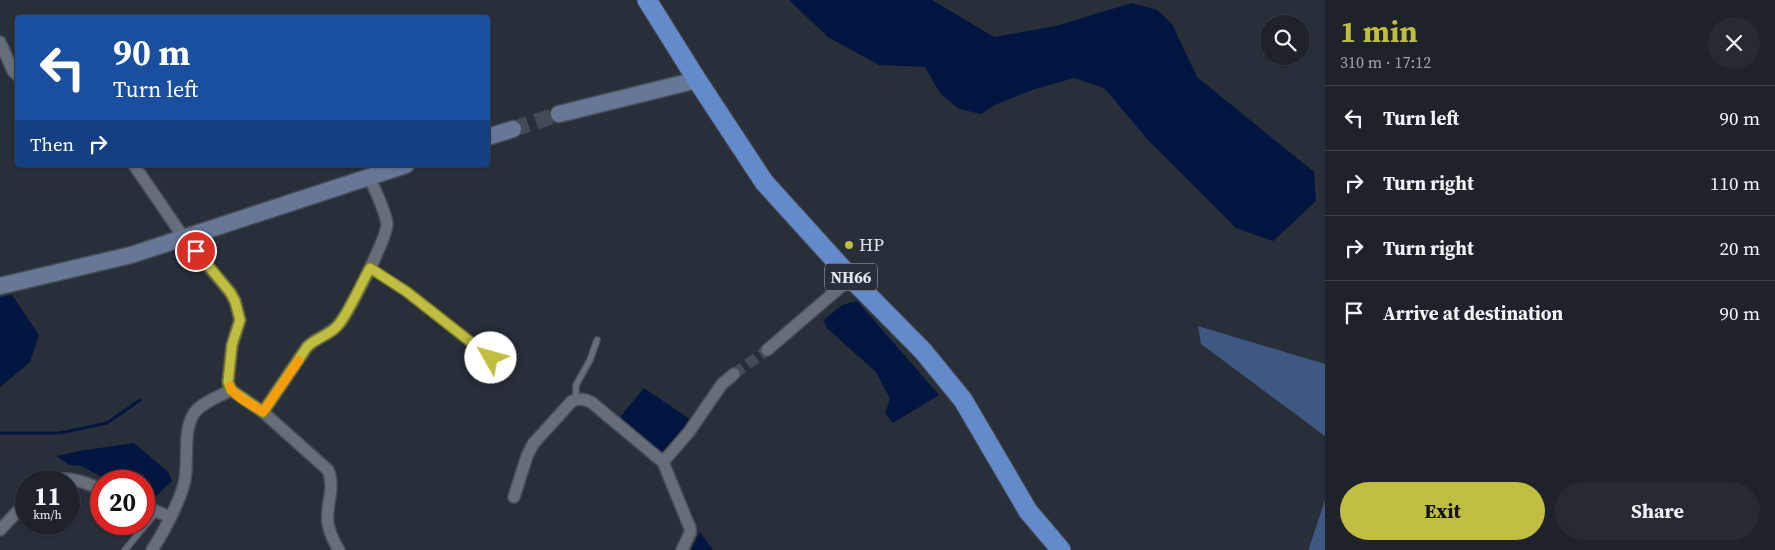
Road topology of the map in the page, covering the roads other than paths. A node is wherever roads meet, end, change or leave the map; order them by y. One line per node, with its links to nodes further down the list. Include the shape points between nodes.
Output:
1 (647, 0): 4 (highway, NH66)
2 (0, 42): 3 (street)
3 (15, 70)
4 (697, 80): 5 (main road); 13 (highway, NH66, via 764,182)
5 (559, 114)
6 (513, 129): 7 (main road)
7 (490, 136)
8 (135, 167): 11 (street)
9 (397, 167): 10 (main road)
10 (378, 171): 11 (main road); 12 (street, via 387,221 386,232)
11 (184, 238): 14 (main road, via 131,255); 19 (street, via 235,301 240,320 232,345 228,382)
12 (370, 268): 17 (lane, via 407,292); 21 (street, via 340,324 307,347)
13 (851, 278): 16 (street); 33 (highway, NH66, via 923,351 962,400 1028,511)
14 (0, 286)
15 (596, 340): 20 (lane, via 590,360 576,385)
16 (767, 350)
17 (491, 358)
18 (734, 374): 22 (street, via 722,384)
19 (231, 390): 21 (street); 27 (street, via 203,405 189,423 184,483)
20 (576, 399): 22 (street, via 591,402); 23 (street, via 533,444)
21 (263, 412): 31 (street, via 328,470 332,478 328,523)
22 (664, 462): 32 (street, via 690,528)
23 (514, 497)
24 (155, 510): 25 (street)
25 (158, 511): 27 (street); 29 (lane)
26 (15, 514): 28 (street)
27 (170, 517): 30 (street)
28 (0, 530)
29 (125, 550)
30 (152, 550)
31 (339, 550)
32 (682, 550)
33 (1061, 550)

